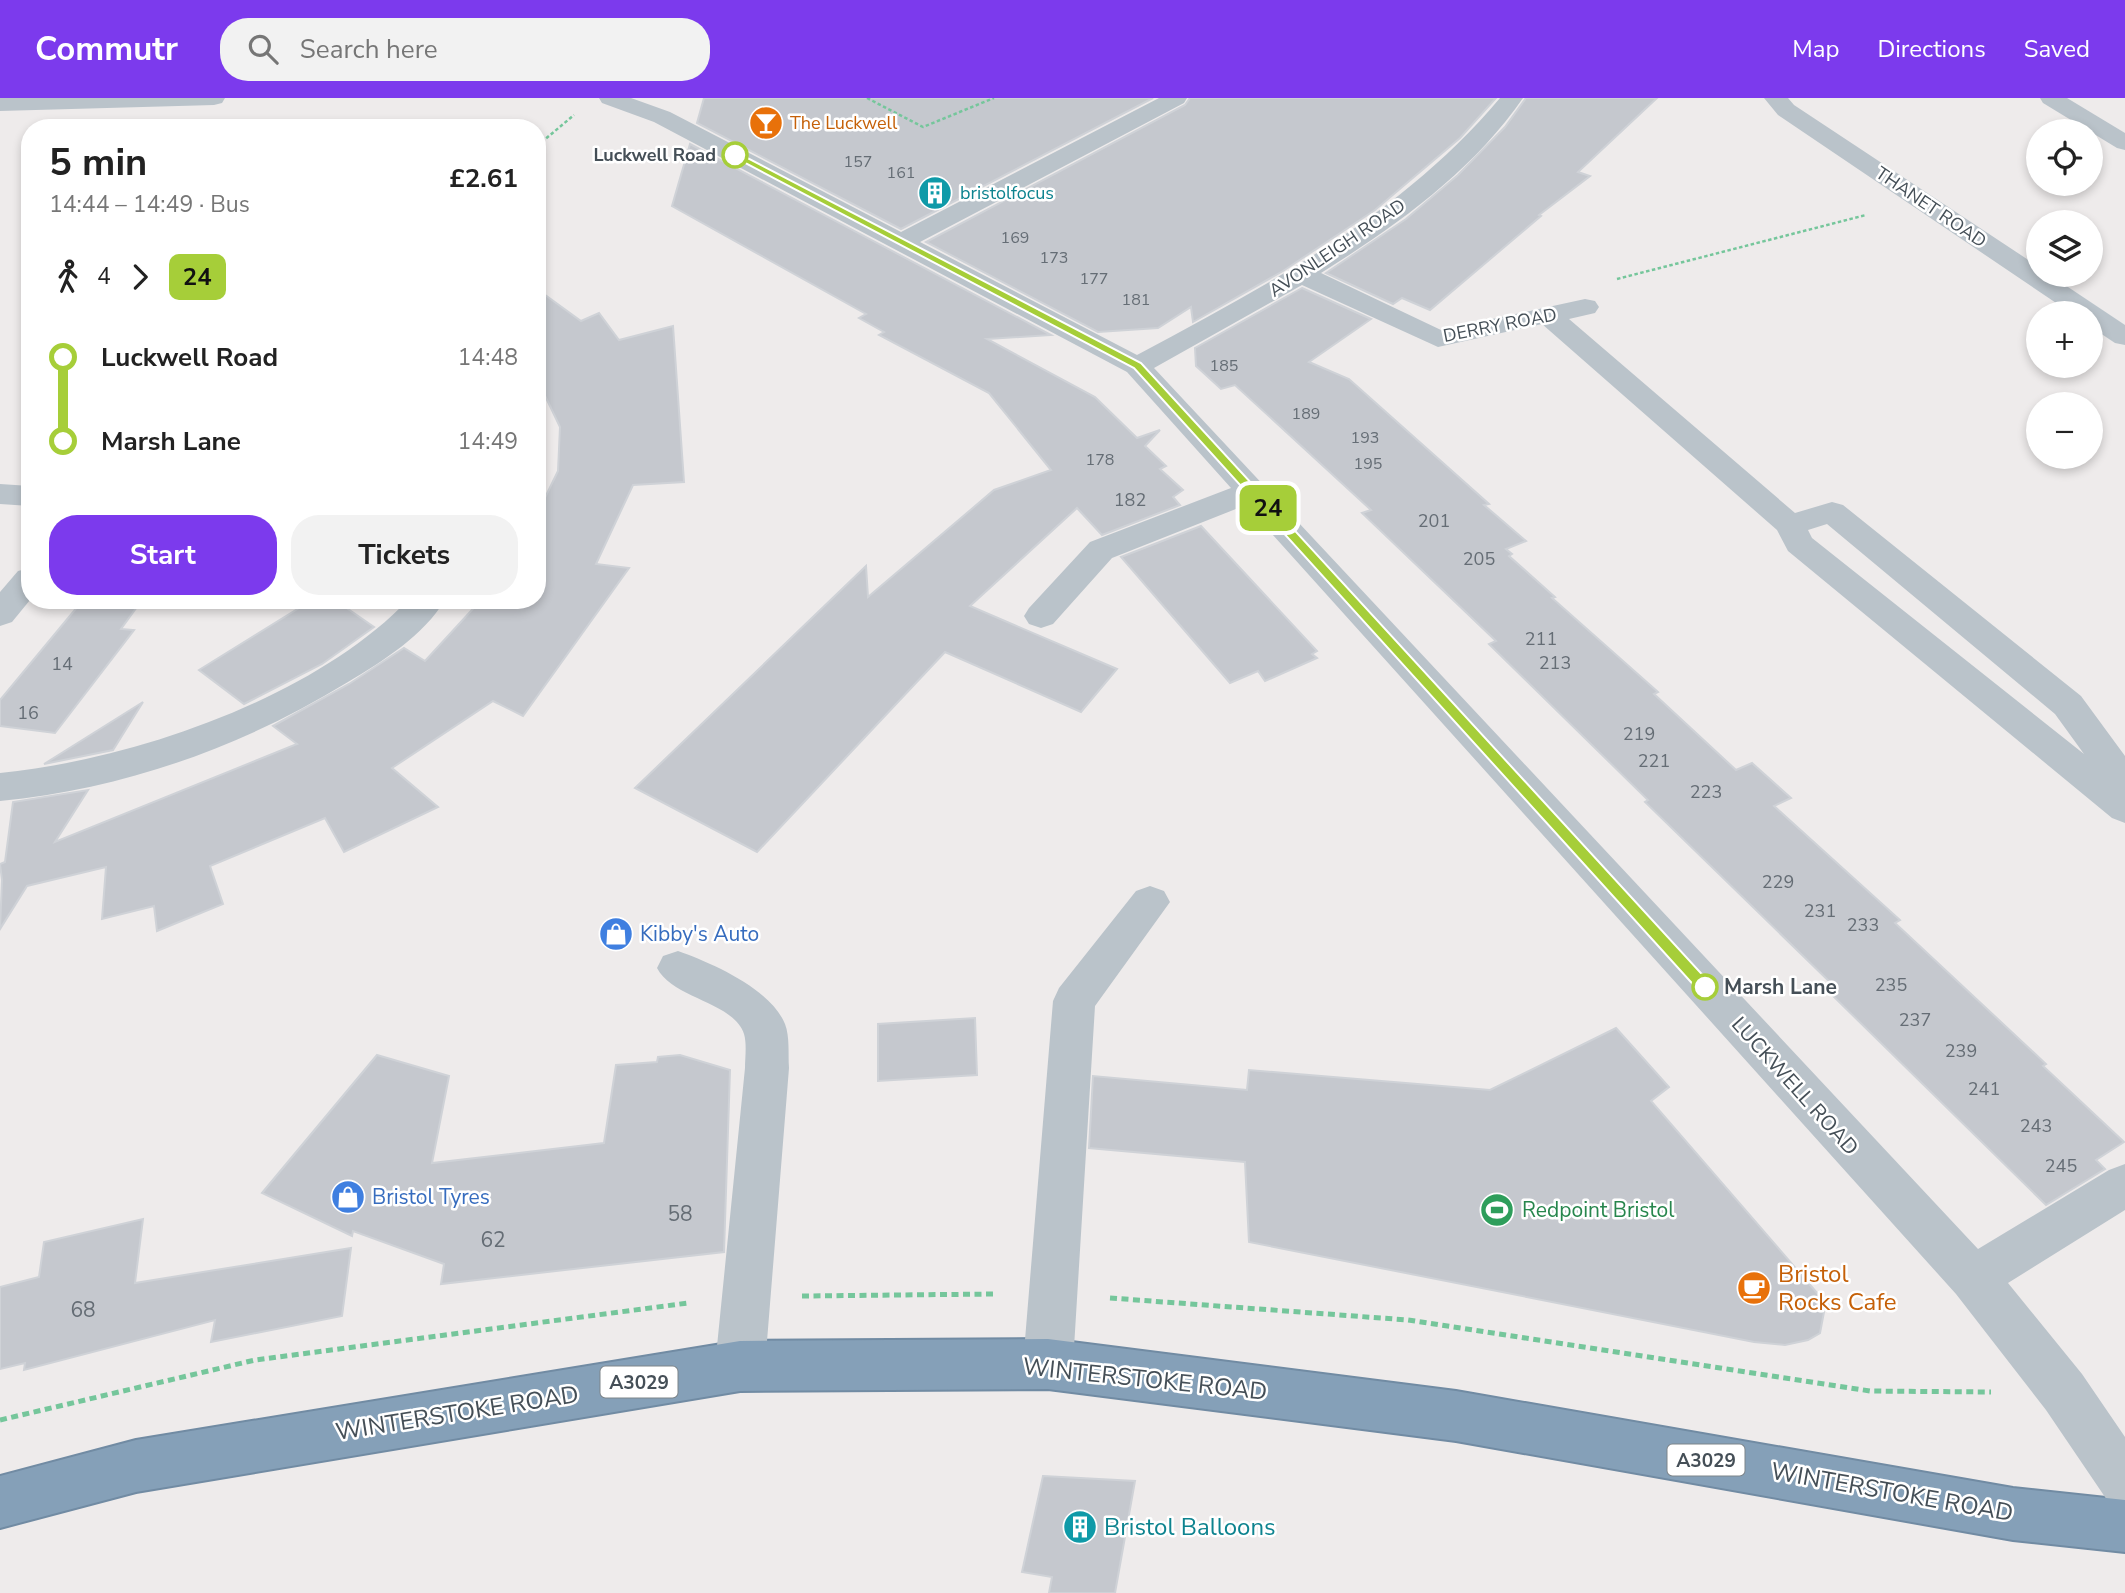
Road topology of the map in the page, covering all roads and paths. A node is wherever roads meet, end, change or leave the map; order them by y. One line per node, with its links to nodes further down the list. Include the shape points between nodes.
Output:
1 (214, 98): 8 (street)
2 (867, 98): 3 (path, via 923,127)
3 (994, 98)
4 (1176, 98): 14 (street)
5 (1512, 98): 15 (street, AVONLEIGH ROAD, via 1461,157 1388,218)
6 (1774, 98): 13 (street, THANET ROAD)
7 (2051, 98): 12 (street)
8 (53, 101): 10 (street)
9 (615, 102): 11 (path); 14 (street, LUCKWELL ROAD, via 662,117)
10 (0, 104)
11 (546, 141)
12 (2125, 143)
13 (1921, 200): 16 (street, THANET ROAD); 17 (path, via 1597,284)
14 (902, 241): 21 (street, LUCKWELL ROAD)
15 (1303, 275): 18 (street, DERRY ROAD, via 1438,339); 21 (street, AVONLEIGH ROAD)
16 (2071, 301)
17 (1585, 307): 18 (street, DERRY ROAD)
18 (1548, 315): 25 (street)
19 (2103, 323): 20 (street, THANET ROAD)
20 (2125, 337)
21 (1137, 366): 22 (street, LUCKWELL ROAD)
22 (1252, 491): 29 (street, via 1101,550); 36 (street, LUCKWELL ROAD)
23 (0, 494): 24 (street)
24 (21, 495)
25 (1790, 525): 30 (street, via 1832,512 2068,705); 32 (street, via 1799,544)
26 (21, 590): 28 (street)
27 (419, 609): 31 (street, via 394,634 265,713 174,749 97,772)
28 (0, 614)
29 (1041, 616)
30 (2125, 779)
31 (0, 787)
32 (2125, 808)
33 (1150, 902): 37 (street, via 1074,1001)
34 (678, 968): 38 (street, via 744,1003 765,1027 767,1068)
35 (2125, 1185): 36 (street)
36 (1973, 1278): 39 (street, LUCKWELL ROAD, via 2064,1392)
37 (1048, 1364): 38 (highway, WINTERSTOKE ROAD / A3029); 41 (highway, WINTERSTOKE ROAD / A3029, via 1456,1416 2013,1514)
38 (740, 1366): 40 (highway, WINTERSTOKE ROAD / A3029, via 136,1466)
39 (2125, 1482)
40 (0, 1502)
41 (2125, 1526)

